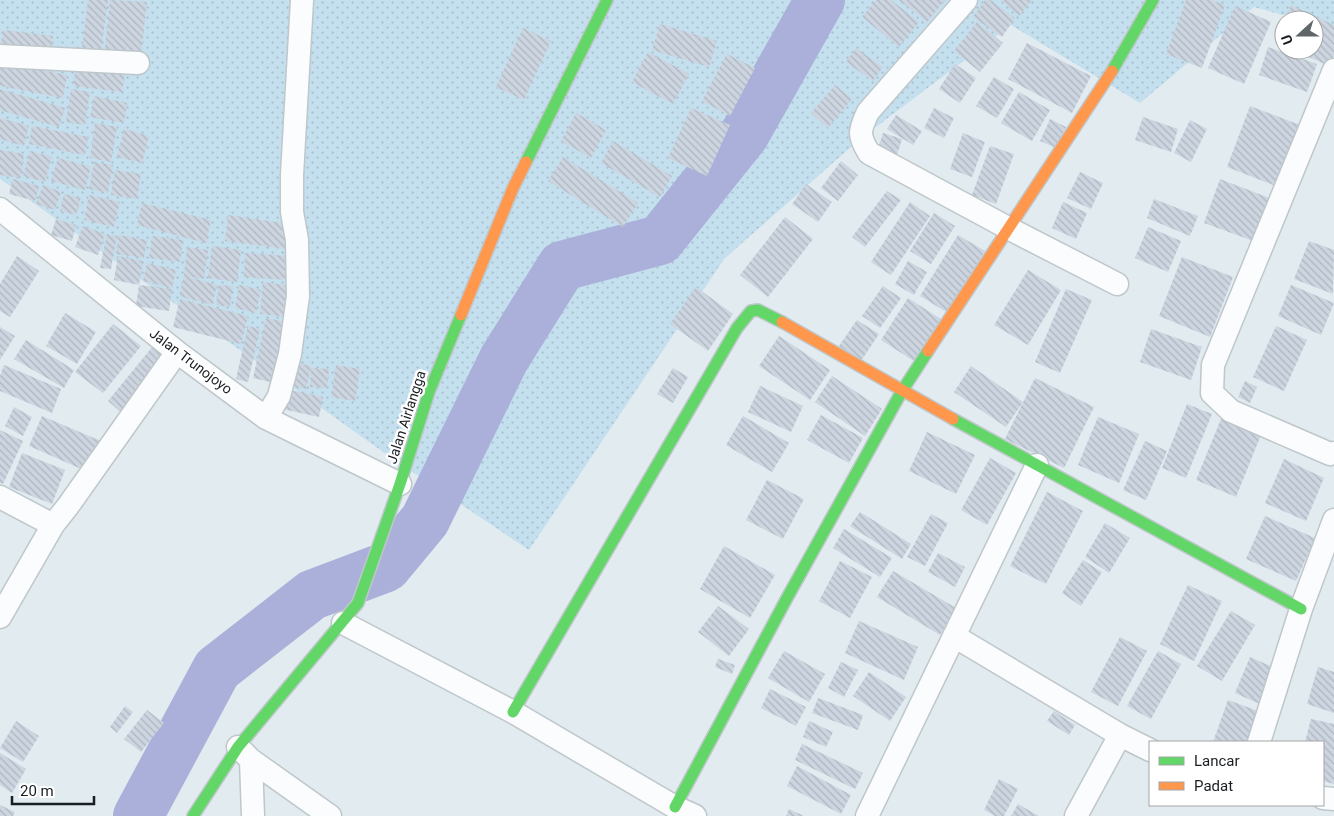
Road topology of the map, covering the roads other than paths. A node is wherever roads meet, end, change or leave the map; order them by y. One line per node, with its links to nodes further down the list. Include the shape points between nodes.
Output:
1 (302, 0): 13 (street, via 292,176 298,296 290,354 279,396)
2 (607, 0): 16 (street, Jalan Airlangga, via 513,188 428,392)
3 (966, 0): 9 (street, via 868,112 860,139 869,153)
4 (1154, 0): 9 (street, via 1115,66)
5 (0, 56): 6 (street)
6 (138, 63)
7 (1334, 70): 14 (street, via 1213,365 1212,393 1231,411)
8 (0, 209): 11 (street, Jalan Trunojoyo)
9 (1008, 228): 10 (street); 12 (street)
10 (1117, 284)
11 (176, 352): 13 (street, Jalan Trunojoyo); 19 (street)
12 (902, 391): 15 (street); 25 (street, via 766,313 751,310 737,328); 30 (street)
13 (266, 418): 16 (street, Jalan Trunojoyo)
14 (1334, 453)
15 (1037, 465): 21 (street); 24 (street)
16 (400, 484): 23 (street, Jalan Airlangga, via 358,603)
17 (0, 497): 19 (street)
18 (1334, 520): 21 (street)
19 (53, 525): 20 (street)
20 (6, 590): 22 (street)
21 (1301, 609): 27 (street)
22 (0, 617)
23 (343, 623): 25 (street); 29 (street, Jalan Airlangga)
24 (954, 636): 26 (street); 35 (street)
25 (513, 712): 30 (street)
26 (1120, 735): 28 (street); 36 (street)
27 (1259, 741)
28 (1149, 750)
29 (245, 754): 31 (street, Jalan Airlangga); 32 (street); 33 (street)
30 (674, 807): 34 (street)
31 (193, 816)
32 (253, 816)
33 (330, 816)
34 (695, 816)
35 (867, 816)
36 (1076, 816)

